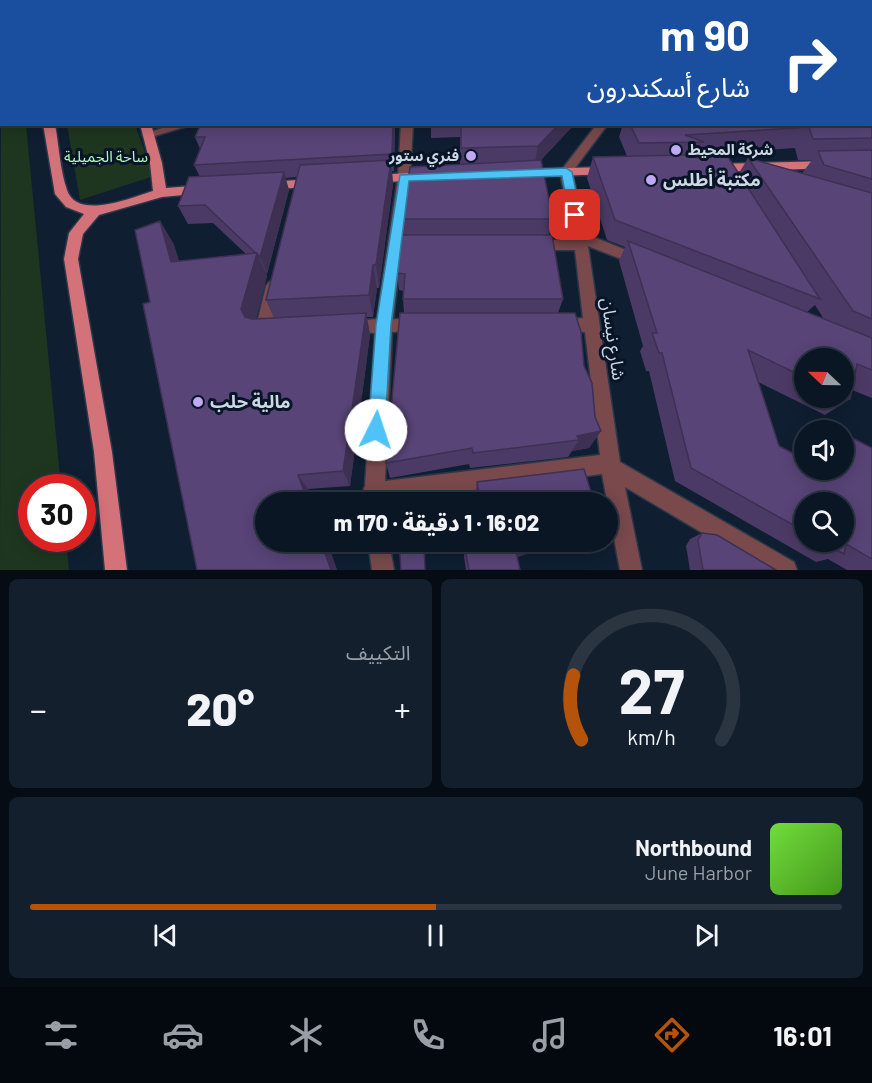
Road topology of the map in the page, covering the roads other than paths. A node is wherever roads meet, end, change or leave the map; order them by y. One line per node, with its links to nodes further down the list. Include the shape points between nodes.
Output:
1 (49, 126): 19 (main road, via 61,194 77,207)
2 (175, 126): 5 (street)
3 (407, 126): 12 (street)
4 (601, 126): 8 (street)
5 (146, 130): 18 (main road)
6 (837, 165): 9 (main road)
7 (625, 170): 8 (main road)
8 (566, 172): 10 (main road); 20 (street, شارع نيسان)
9 (717, 172): 14 (street)
10 (506, 174)
11 (438, 176): 12 (main road)
12 (404, 177): 13 (main road); 24 (street, via 401,245)
13 (357, 180)
14 (763, 181)
15 (322, 182): 16 (main road, via 298,189)
16 (253, 186)
17 (219, 188): 18 (main road)
18 (160, 194): 19 (main road)
19 (95, 210): 34 (main road, via 76,233 71,259 103,452)
20 (580, 241): 21 (street); 22 (street); 27 (street, شارع نيسان)
21 (523, 245)
22 (657, 268)
23 (277, 274): 29 (street, via 263,331)
24 (384, 325): 25 (street); 28 (street); 31 (street)
25 (430, 325)
26 (545, 325): 27 (street)
27 (592, 325): 30 (street, شارع نيسان)
28 (329, 328)
29 (285, 330)
30 (610, 466): 32 (street); 36 (street, شارع نيسان); 37 (street)
31 (373, 492)
32 (417, 492)
33 (380, 552): 35 (street)
34 (116, 570)
35 (382, 570)
36 (631, 570)
37 (786, 570)

